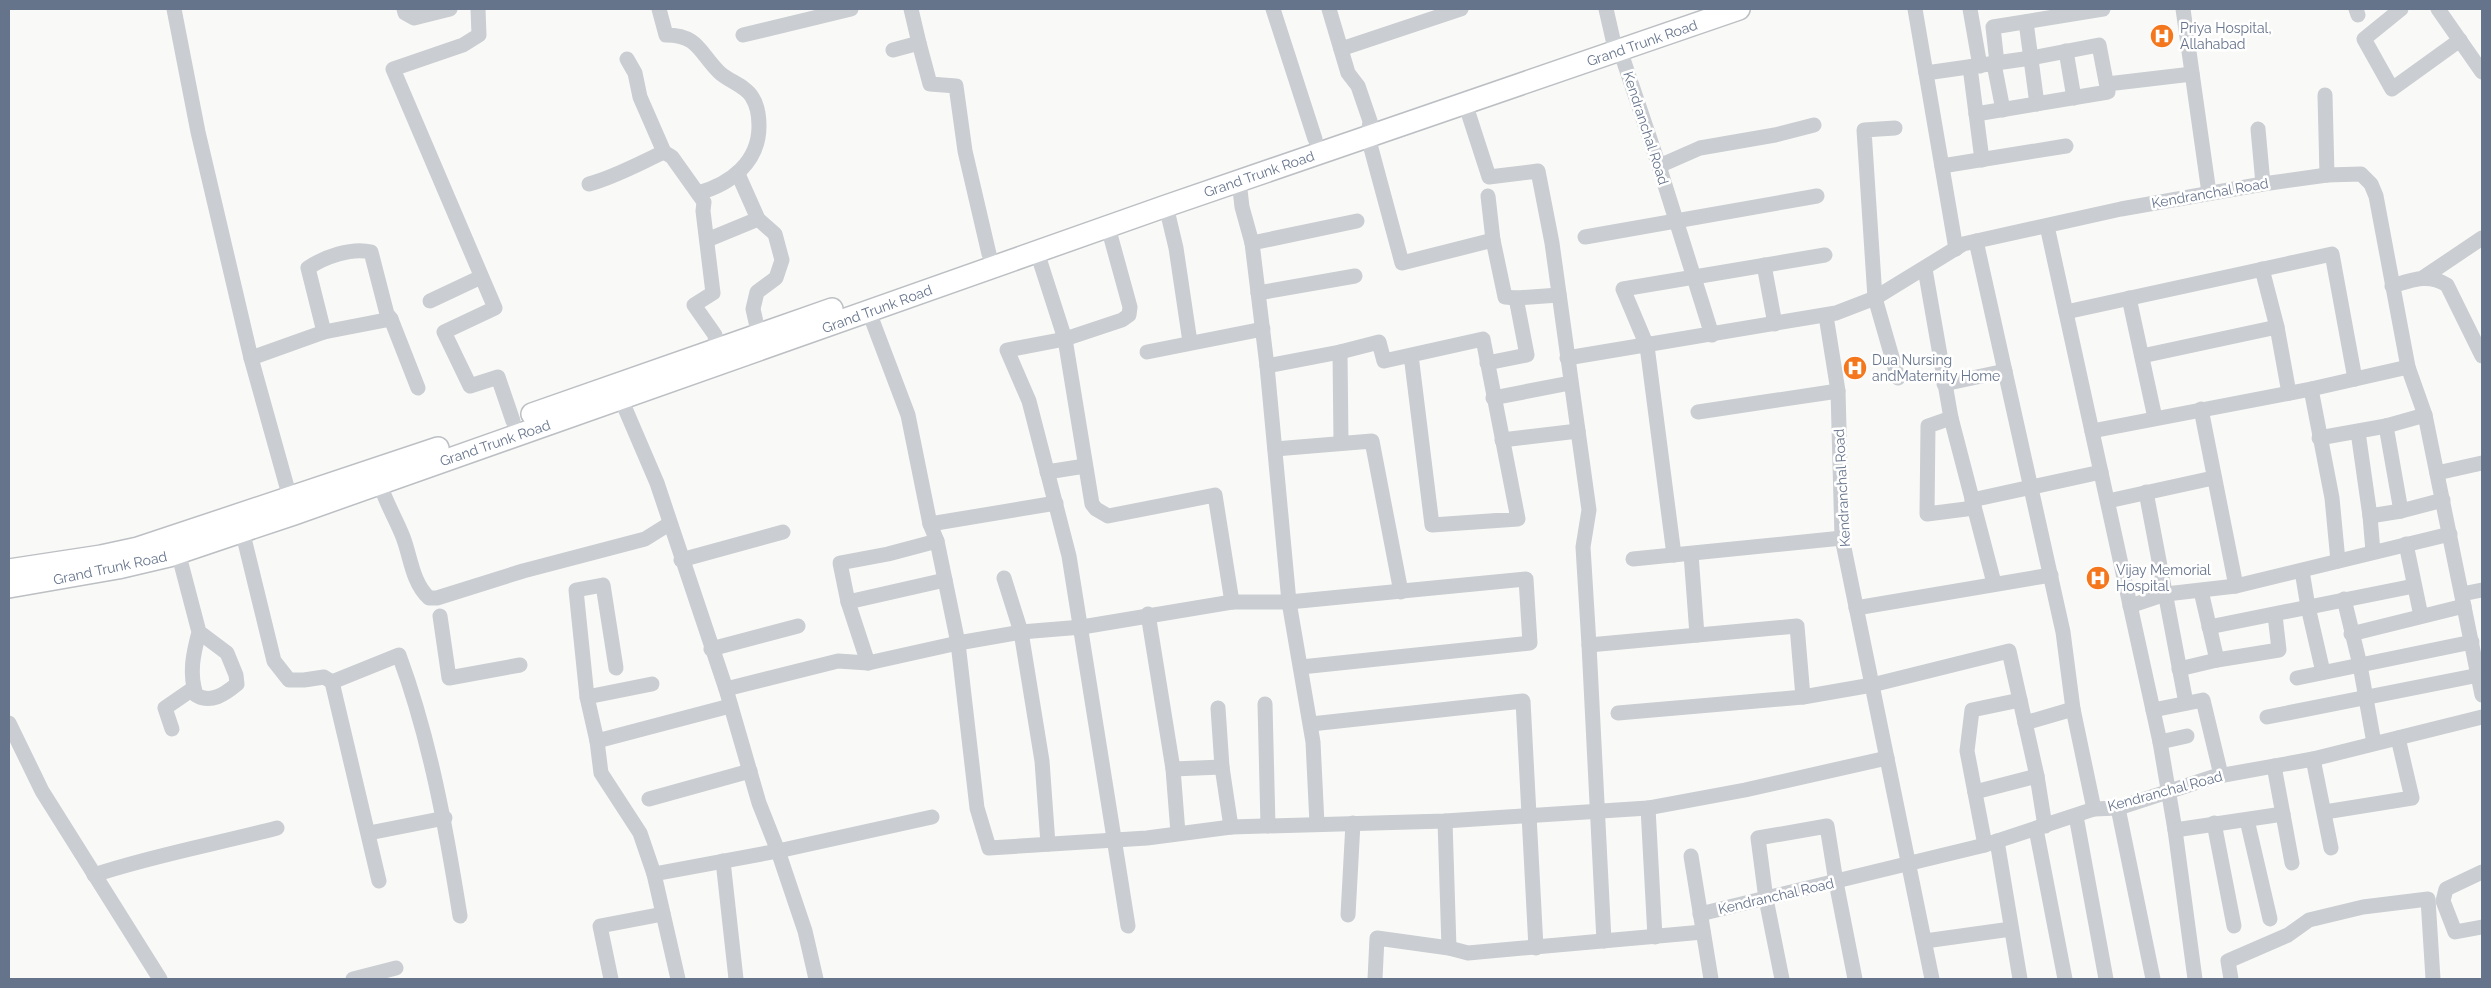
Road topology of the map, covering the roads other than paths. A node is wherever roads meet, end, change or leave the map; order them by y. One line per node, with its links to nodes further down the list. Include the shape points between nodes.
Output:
1 (174, 9): 109 (street, via 198,132)
2 (404, 9): 3 (street, via 414,18)
3 (450, 9)
4 (478, 9): 81 (street, via 479,35 462,45 393,69)
5 (659, 9): 51 (street, via 666,35 682,35 720,73 752,95 759,112 759,132 754,156)
6 (851, 9): 21 (street)
7 (911, 9): 23 (street)
8 (1273, 9): 45 (street)
9 (1329, 9): 25 (street)
10 (1461, 9): 25 (street)
11 (1606, 9): 24 (street, Kendranchal Road)
12 (1704, 9): 24 (highway, Grand Trunk Road)
13 (1739, 9): 24 (highway, Grand Trunk Road)
14 (1915, 9): 32 (street)
15 (1970, 9): 30 (street)
16 (2103, 9): 20 (street)
17 (2183, 9): 33 (street)
18 (2401, 9): 22 (street, via 2364,39 2392,88)
19 (2438, 9): 22 (street)
20 (2026, 22): 28 (street); 30 (street, via 1994,27)
21 (743, 35)
22 (2460, 40): 31 (street)
23 (919, 43): 26 (street); 74 (street, via 930,84 956,86 965,151)
24 (1617, 47): 37 (highway, Grand Trunk Road); 43 (highway, Grand Trunk Road, via 1537,63); 49 (street, Kendranchal Road)
25 (1341, 49): 43 (street, via 1348,73 1358,86)
26 (893, 50)
27 (2066, 51): 28 (street); 34 (street, via 2099,45); 36 (street)
28 (2031, 58): 30 (street); 38 (street)
29 (627, 59): 47 (street)
30 (1986, 65): 32 (street); 39 (street); 40 (street)
31 (2482, 72)
32 (1926, 73): 50 (street)
33 (2192, 74): 34 (street); 57 (street)
34 (2106, 84): 36 (street, via 2108,92)
35 (2325, 95): 52 (street)
36 (2074, 98): 38 (street)
37 (1465, 103): 43 (highway, Grand Trunk Road); 85 (street, via 1488,177 1538,171)
38 (2037, 104): 39 (street)
39 (2003, 110): 40 (street)
40 (1976, 114): 48 (street)
41 (1814, 125): 49 (street, via 1700,148)
42 (1895, 128): 87 (street, via 1864,130)
43 (1369, 129): 45 (highway, Grand Trunk Road); 53 (highway, Grand Trunk Road); 69 (street, via 1402,263)
44 (2258, 129): 55 (street)
45 (1314, 139): 74 (highway, Grand Trunk Road)
46 (2066, 146): 48 (street)
47 (664, 152): 54 (street, via 606,180); 56 (street, via 672,157)
48 (1982, 160): 50 (street)
49 (1659, 166): 63 (street, Kendranchal Road)
50 (1942, 166): 72 (street)
51 (738, 174): 56 (street); 61 (street)
52 (2327, 175): 55 (street, Kendranchal Road); 83 (street, Kendranchal Road, via 2361,174 2372,184)
53 (1238, 181): 60 (highway, Grand Trunk Road); 71 (street)
54 (589, 184)
55 (2263, 184): 57 (street, Kendranchal Road)
56 (698, 192): 68 (street, via 704,202)
57 (2210, 193): 64 (street, Kendranchal Road)
58 (1488, 196): 69 (street)
59 (1817, 196): 63 (street)
60 (1166, 206): 65 (highway, Grand Trunk Road); 101 (street, via 1176,248)
61 (758, 219): 68 (street); 100 (street, via 775,234 782,260 776,278 757,292 753,309)
62 (1357, 220): 71 (street)
63 (1676, 222): 66 (street); 79 (street, Kendranchal Road)
64 (2047, 226): 70 (street, Kendranchal Road); 91 (street)
65 (1108, 227): 73 (highway, Grand Trunk Road); 99 (street, via 1130,307 1129,315)
66 (1585, 237)
67 (2482, 238): 82 (street)
68 (707, 240): 105 (street, via 713,293 694,305 715,335 716,347)
69 (1493, 240): 86 (street, via 1505,297)
70 (1976, 241): 72 (street, Kendranchal Road); 114 (street)
71 (1252, 244): 84 (street)
72 (1956, 249): 77 (street, Kendranchal Road)
73 (1036, 252): 90 (highway, Grand Trunk Road); 99 (street)
74 (989, 254): 100 (highway, Grand Trunk Road)
75 (1825, 255): 76 (street)
76 (1764, 266): 79 (street); 94 (street)
77 (1925, 269): 87 (street, Kendranchal Road); 118 (street)
78 (2262, 270): 88 (street); 95 (street); 116 (street, via 2332,254)
79 (1693, 275): 98 (street, Kendranchal Road); 102 (street, via 1623,289)
80 (1355, 276): 84 (street)
81 (482, 277): 89 (street); 130 (street, via 495,308 444,332 470,386 498,378)
82 (2424, 277): 83 (street); 108 (street, via 2446,285)
83 (2392, 286): 113 (street, Kendranchal Road)
84 (1258, 294): 96 (street)
85 (1559, 295): 86 (street); 110 (street)
86 (1516, 298): 111 (street, via 1527,356)
87 (1875, 298): 92 (street, Kendranchal Road); 115 (street)
88 (2129, 298): 91 (street); 107 (street)
89 (430, 300)
90 (869, 312): 100 (highway, Grand Trunk Road); 156 (street, via 908,415)
91 (2066, 312): 133 (street)
92 (1826, 316): 94 (street, Kendranchal Road); 121 (street, Kendranchal Road)
93 (392, 319): 97 (street); 97 (street, via 387,314 371,252 360,249 318,261 308,268); 119 (street)
94 (1775, 324): 98 (street, Kendranchal Road)
95 (2277, 327): 107 (street); 122 (street)
96 (1263, 329): 101 (street); 112 (street)
97 (324, 332): 109 (street)
98 (1712, 335): 102 (street, Kendranchal Road)
99 (1065, 339): 139 (street); 141 (street, via 1007,350 1029,401)
100 (760, 342): 105 (highway, Grand Trunk Road); 124 (highway, Grand Trunk Road)
101 (1190, 342): 103 (street)
102 (1647, 346): 110 (street, Kendranchal Road); 166 (street)
103 (1147, 352)
104 (1340, 352): 106 (street, via 1379,342 1384,361); 112 (street); 137 (street)
105 (709, 353): 130 (highway, Grand Trunk Road)
106 (1411, 354): 111 (street, via 1483,339); 136 (street, via 1432,524 1518,519)
107 (2142, 356): 129 (street)
108 (2482, 356)
109 (251, 358): 152 (street)
110 (1567, 358): 117 (street)
111 (1487, 363): 123 (street)
112 (1267, 366): 138 (street)
113 (2408, 367): 116 (street); 127 (street, Kendranchal Road)
114 (2005, 371): 118 (street); 146 (street)
115 (1898, 378)
116 (2355, 379): 120 (street)
117 (1570, 383): 123 (street); 132 (street)
118 (1944, 384): 128 (street)
119 (418, 388)
120 (2311, 389): 122 (street); 135 (street)
121 (1838, 391): 126 (street); 160 (street, Kendranchal Road)
122 (2289, 393): 125 (street)
123 (1494, 398): 136 (street)
124 (621, 399): 145 (highway, Grand Trunk Road); 155 (street, via 656,483)
125 (2201, 409): 129 (street); 144 (street)
126 (1698, 412)
127 (2425, 415): 131 (street); 143 (street, Kendranchal Road)
128 (1951, 418): 151 (street); 151 (street, via 1928,426 1927,514)
129 (2155, 418): 133 (street)
130 (512, 421): 152 (highway, Grand Trunk Road)
131 (2386, 426): 134 (street); 153 (street)
132 (1578, 431): 136 (street); 204 (street, via 1589,510 1583,547)
133 (2092, 431): 142 (street)
134 (2358, 432): 135 (street); 154 (street)
135 (2319, 438): 169 (street, via 2332,498)
136 (1502, 440)
137 (1342, 442): 138 (street); 181 (street, via 1372,441)
138 (1275, 449): 187 (street)
139 (1085, 466): 141 (street); 186 (street, via 1092,504 1108,516 1216,495)
140 (2482, 466): 143 (street)
141 (1047, 472): 150 (street)
142 (2101, 472): 146 (street); 149 (street)
143 (2437, 473): 148 (street, Kendranchal Road)
144 (2213, 478): 147 (street); 177 (street)
145 (380, 484): 152 (highway, Grand Trunk Road); 155 (street, via 387,506 404,538 420,587 429,598 645,539)
146 (2031, 487): 151 (street); 172 (street)
147 (2146, 492): 149 (street); 182 (street)
148 (2443, 500): 153 (street); 159 (street, Kendranchal Road)
149 (2108, 501): 188 (street)
150 (1056, 503): 156 (street); 196 (street)
151 (1973, 504): 175 (street)
152 (292, 506): 157 (highway, Grand Trunk Road); 170 (highway, Grand Trunk Road, via 138,548)
153 (2401, 511): 154 (street)
154 (2370, 516): 164 (street)
155 (669, 524): 168 (street)
156 (930, 524): 161 (street)
157 (242, 530): 163 (highway, Grand Trunk Road); 216 (street, via 274,661 289,680 324,677)
158 (784, 532): 168 (street)
159 (2450, 534): 162 (street); 184 (street, Kendranchal Road)
160 (1842, 538): 165 (street); 190 (street, Kendranchal Road)
161 (937, 541): 174 (street); 185 (street, via 840,563)
162 (2406, 544): 164 (street); 178 (street)
163 (178, 552): 176 (highway, Grand Trunk Road, via 118,568); 198 (street)
164 (2373, 552): 169 (street)
165 (1691, 554): 166 (street); 201 (street)
166 (1674, 555): 167 (street)
167 (1634, 559)
168 (681, 560): 205 (street)
169 (2338, 561): 171 (street)
170 (9, 570)
171 (2302, 571): 177 (street); 189 (street)
172 (2051, 575): 175 (street); 230 (street, via 2063,632)
173 (1004, 578): 199 (street)
174 (945, 580): 185 (street); 203 (street)
175 (1994, 583): 190 (street)
176 (9, 586)
177 (2236, 586): 180 (street)
178 (2414, 586): 183 (street); 194 (street)
179 (2482, 590): 184 (street)
180 (2201, 591): 182 (street); 197 (street)
181 (1401, 592): 187 (street); 210 (street, via 1526,579 1530,643)
182 (2166, 594): 188 (street); 212 (street)
183 (2344, 599): 189 (street); 200 (street)
184 (2463, 600): 194 (street); 202 (street, Kendranchal Road)
185 (848, 602): 207 (street)
186 (1232, 602): 187 (street); 191 (street)
187 (1289, 602): 210 (street)
188 (2130, 606): 231 (street)
189 (2308, 607): 192 (street); 213 (street)
190 (1856, 608): 218 (street, Kendranchal Road)
191 (1148, 614): 196 (street); 248 (street)
192 (2275, 615): 197 (street); 206 (street, via 2280,650)
193 (440, 616): 208 (street, via 449,678)
194 (2421, 616): 200 (street)
195 (798, 626): 205 (street)
196 (1082, 627): 199 (street); 277 (street)
197 (2209, 627): 206 (street)
198 (199, 632): 219 (street, via 191,660); 219 (street, via 227,653 237,684 211,699 202,699)
199 (1021, 632): 203 (street); 279 (street, via 1042,761)
200 (2351, 634): 209 (street)
201 (1697, 635): 204 (street); 223 (street, via 1797,626)
202 (2472, 642): 209 (street); 214 (street, Kendranchal Road)
203 (958, 643): 207 (street); 279 (street, via 976,808 989,848)
204 (1589, 646): 257 (street)
205 (711, 649): 220 (street)
206 (2217, 660): 212 (street)
207 (868, 663): 220 (street, via 838,660)
208 (520, 665)
209 (2360, 665): 213 (street); 224 (street)
210 (1301, 667): 237 (street)
211 (616, 668): 222 (street, via 603,585 576,590)
212 (2179, 669): 226 (street)
213 (2323, 672): 215 (street)
214 (2479, 675): 221 (street, Kendranchal Road); 224 (street)
215 (2297, 678)
216 (332, 682): 264 (street, via 399,655); 275 (street)
217 (652, 684): 222 (street)
218 (1872, 686): 223 (street); 225 (street, via 2009,651); 244 (street, Kendranchal Road)
219 (194, 688): 238 (street, via 165,708)
220 (726, 690): 228 (street)
221 (2482, 695)
222 (588, 697): 241 (street)
223 (1803, 697): 232 (street)
224 (2366, 698): 233 (street); 243 (street)
225 (2020, 700): 236 (street); 253 (street, via 1972,710 1967,752)
226 (2186, 703): 231 (street); 251 (street, via 2203,700)
227 (1265, 704): 270 (street)
228 (730, 706): 241 (street); 249 (street)
229 (1218, 708): 247 (street)
230 (2073, 709): 236 (street); 258 (street)
231 (2153, 710): 242 (street)
232 (1618, 712)
233 (2267, 717)
234 (2482, 717): 240 (street, Kendranchal Road)
235 (9, 723): 288 (street, via 42,791)
236 (2025, 723): 250 (street)
237 (1311, 724): 260 (street, via 1523,701); 269 (street)
238 (172, 729)
239 (2187, 736): 242 (street)
240 (2398, 738): 243 (street, Kendranchal Road); 259 (street, via 2412,798)
241 (597, 741): 287 (street, via 601,773 640,833)
242 (2160, 742): 252 (street)
243 (2374, 743): 245 (street, Kendranchal Road)
244 (1887, 758): 255 (street); 285 (street, Kendranchal Road)
245 (2313, 758): 246 (street, Kendranchal Road); 259 (street)
246 (2274, 766): 251 (street, Kendranchal Road); 261 (street)
247 (1222, 767): 248 (street); 271 (street)
248 (1173, 769): 276 (street)
249 (750, 771): 254 (street); 281 (street)
250 (2037, 776): 253 (street); 272 (street)
251 (2221, 776): 252 (street, Kendranchal Road)
252 (2168, 791): 256 (street, Kendranchal Road); 274 (street)
253 (1975, 792): 278 (street)
254 (649, 799)
255 (1648, 808): 257 (street); 302 (street)
256 (2118, 808): 258 (street, Kendranchal Road); 322 (street)
257 (1596, 810): 260 (street); 303 (street)
258 (2094, 810): 262 (street, Kendranchal Road)
259 (2325, 812): 280 (street)
260 (1530, 814): 266 (street); 306 (street)
261 (2282, 814): 265 (street); 284 (street)
262 (2076, 816): 272 (street, Kendranchal Road); 321 (street)
263 (932, 817): 281 (street)
264 (445, 818): 275 (street); 295 (street)
265 (2247, 820): 268 (street); 296 (street)
266 (1445, 821): 267 (street); 305 (street)
267 (1353, 823): 269 (street); 294 (street)
268 (2214, 823): 274 (street); 298 (street)
269 (1317, 824): 270 (street)
270 (1268, 826): 271 (street)
271 (1232, 827): 276 (street)
272 (2040, 827): 278 (street, Kendranchal Road); 320 (street)
273 (277, 828): 288 (street, via 148,858)
274 (2175, 830): 323 (street)
275 (369, 833): 289 (street)
276 (1178, 833): 277 (street, via 1147,838)
277 (1114, 838): 279 (street); 297 (street)
278 (1991, 843): 285 (street, Kendranchal Road); 300 (street)
279 (1048, 844)
280 (2331, 848)
281 (778, 851): 283 (street); 313 (street, via 805,931)
282 (1691, 856): 293 (street)
283 (723, 861): 287 (street); 312 (street)
284 (2292, 863)
285 (1910, 864): 290 (street, Kendranchal Road); 304 (street, Kendranchal Road)
286 (2482, 872): 299 (street, via 2446,889 2443,901 2455,932)
287 (654, 874): 292 (street)
288 (94, 875): 308 (street)
289 (379, 881)
290 (1836, 882): 291 (street, Kendranchal Road); 291 (street, via 1827,826 1758,838); 317 (street)
291 (1766, 899): 293 (street, Kendranchal Road); 316 (street)
292 (663, 914): 310 (street, via 600,926); 311 (street)
293 (1700, 914): 301 (street)
294 (1348, 915)
295 (460, 916)
296 (2270, 919)
297 (1128, 926)
298 (2234, 926)
299 (2482, 926)
300 (2012, 929): 304 (street); 319 (street)
301 (1703, 932): 302 (street); 315 (street)
302 (1655, 937): 303 (street)
303 (1604, 941): 306 (street)
304 (1925, 941): 318 (street, Kendranchal Road)
305 (1449, 948): 306 (street, via 1468,953); 314 (street, via 1377,938)
306 (1536, 948)
307 (396, 968): 309 (street)
308 (160, 979)
309 (354, 979)
310 (611, 979)
311 (678, 979)
312 (736, 979)
313 (816, 979)
314 (1375, 979)
315 (1711, 979)
316 (1782, 979)
317 (1855, 979)
318 (1932, 979)
319 (2020, 979)
320 (2063, 979)
321 (2106, 979)
322 (2153, 979)
323 (2195, 979)
324 (2231, 979): 325 (street, via 2228,961 2288,935 2310,920 2364,907 2428,899)
325 (2433, 979)

